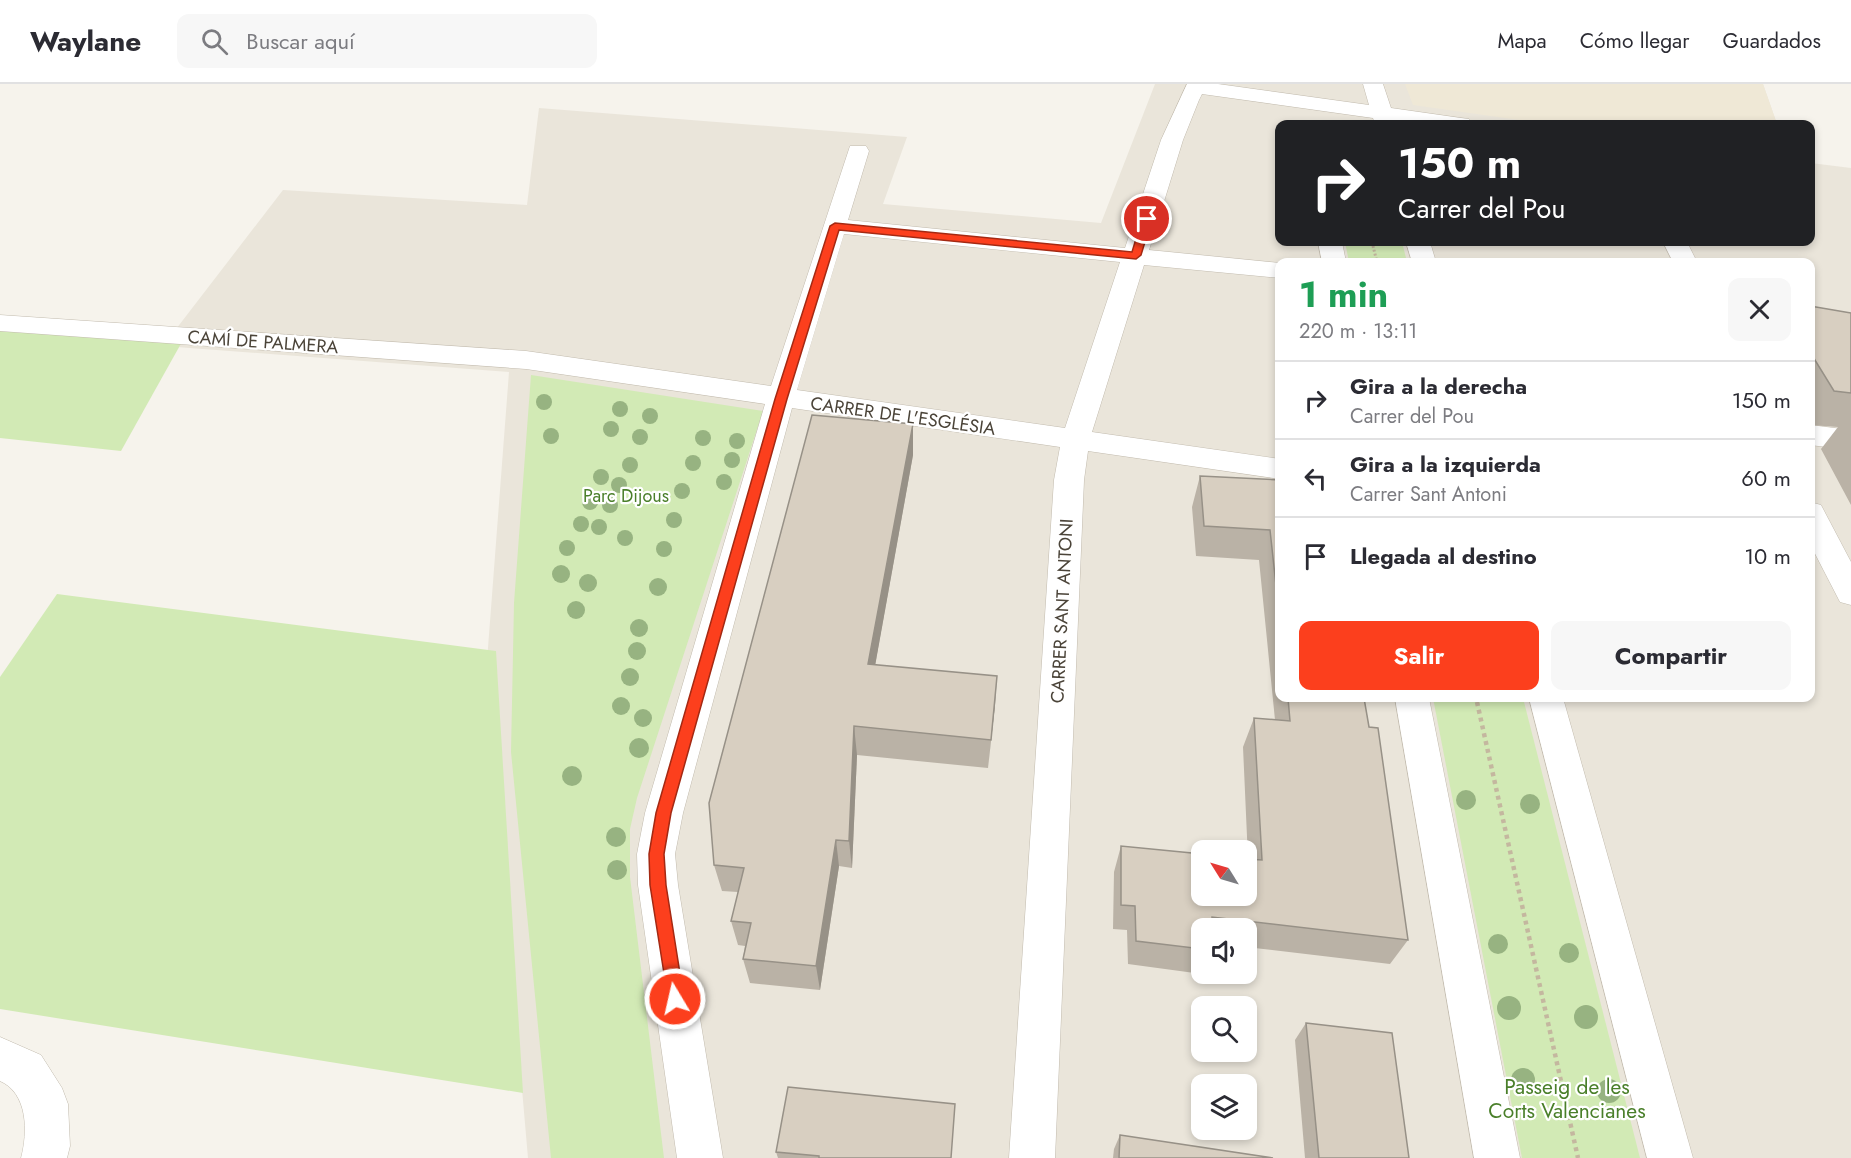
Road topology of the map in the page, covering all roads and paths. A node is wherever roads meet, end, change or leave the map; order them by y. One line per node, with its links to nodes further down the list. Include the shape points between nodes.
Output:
1 (1373, 84): 4 (street)
2 (1196, 86): 3 (street); 9 (street, CARRER SANT ANTONI, via 1172,140)
3 (1304, 103): 4 (street); 5 (street)
4 (1384, 119): 6 (street)
5 (1307, 120)
6 (1399, 120)
7 (858, 151): 8 (street)
8 (835, 226): 9 (street); 13 (street)
9 (1136, 255): 10 (street); 16 (street, CARRER SANT ANTONI)
10 (1275, 270)
11 (0, 323): 12 (street, CAMÍ DE PALMERA)
12 (526, 360): 13 (street, CARRER DE L'ESGLÉSIA)
13 (781, 399): 16 (street, CARRER DE L'ESGLÉSIA); 26 (street, via 664,813 657,854 658,885)
14 (1815, 436): 15 (street)
15 (1851, 440)
16 (1075, 441): 17 (street, CARRER DE L'ESGLÉSIA); 27 (street, CARRER SANT ANTONI, via 1068,492)
17 (1275, 468)
18 (1815, 521): 19 (street)
19 (1829, 542): 20 (street)
20 (1851, 594)
21 (1413, 702): 28 (street)
22 (1477, 702): 29 (path)
23 (1547, 702): 30 (street)
24 (0, 1059): 25 (street, via 26,1070 46,1104)
25 (44, 1158)
26 (700, 1158)
27 (1032, 1158)
28 (1497, 1158)
29 (1578, 1158)
30 (1670, 1158)

